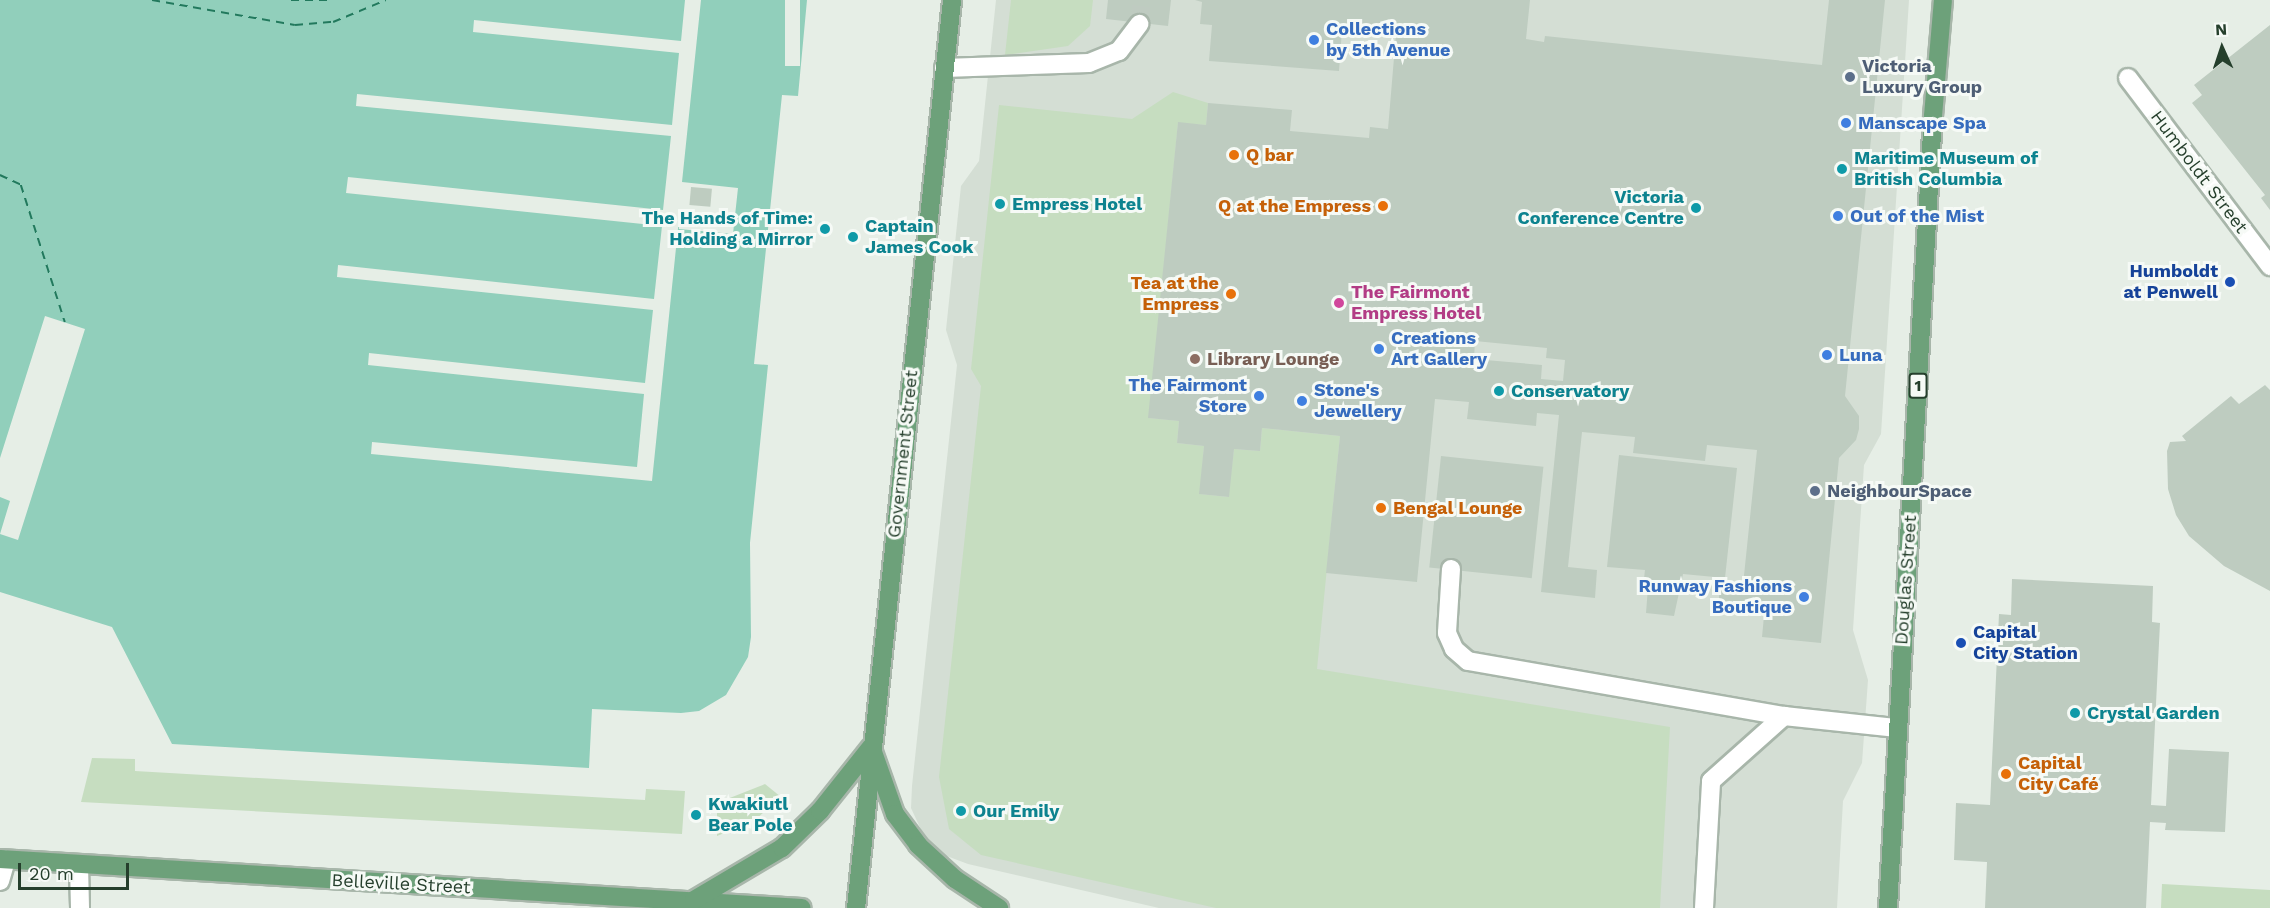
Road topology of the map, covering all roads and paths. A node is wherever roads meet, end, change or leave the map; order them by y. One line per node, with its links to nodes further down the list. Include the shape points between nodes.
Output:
1 (952, 0): 4 (main road, Government Street)
2 (1943, 0): 9 (main road, Douglas Street / 1)
3 (1139, 24): 4 (street, via 1119,51 1089,63)
4 (944, 68): 10 (main road, Government Street)
5 (2128, 78): 6 (street, Humboldt Street)
6 (2270, 266)
7 (1451, 569): 8 (street, via 1447,633 1454,649 1468,661)
8 (1784, 716): 9 (street); 19 (street, via 1711,781)
9 (1897, 728): 20 (main road, Douglas Street / 1)
10 (872, 747): 14 (main road, via 820,811 782,848); 17 (main road, Government Street); 18 (main road, via 895,814 918,845 955,879)
11 (3, 860): 12 (main road, Belleville Street); 13 (street)
12 (79, 866): 14 (main road, Belleville Street); 15 (street)
13 (0, 881)
14 (692, 901): 16 (main road, Belleville Street)
15 (80, 908)
16 (799, 908)
17 (856, 908)
18 (999, 908)
19 (1704, 908)
20 (1888, 908)

